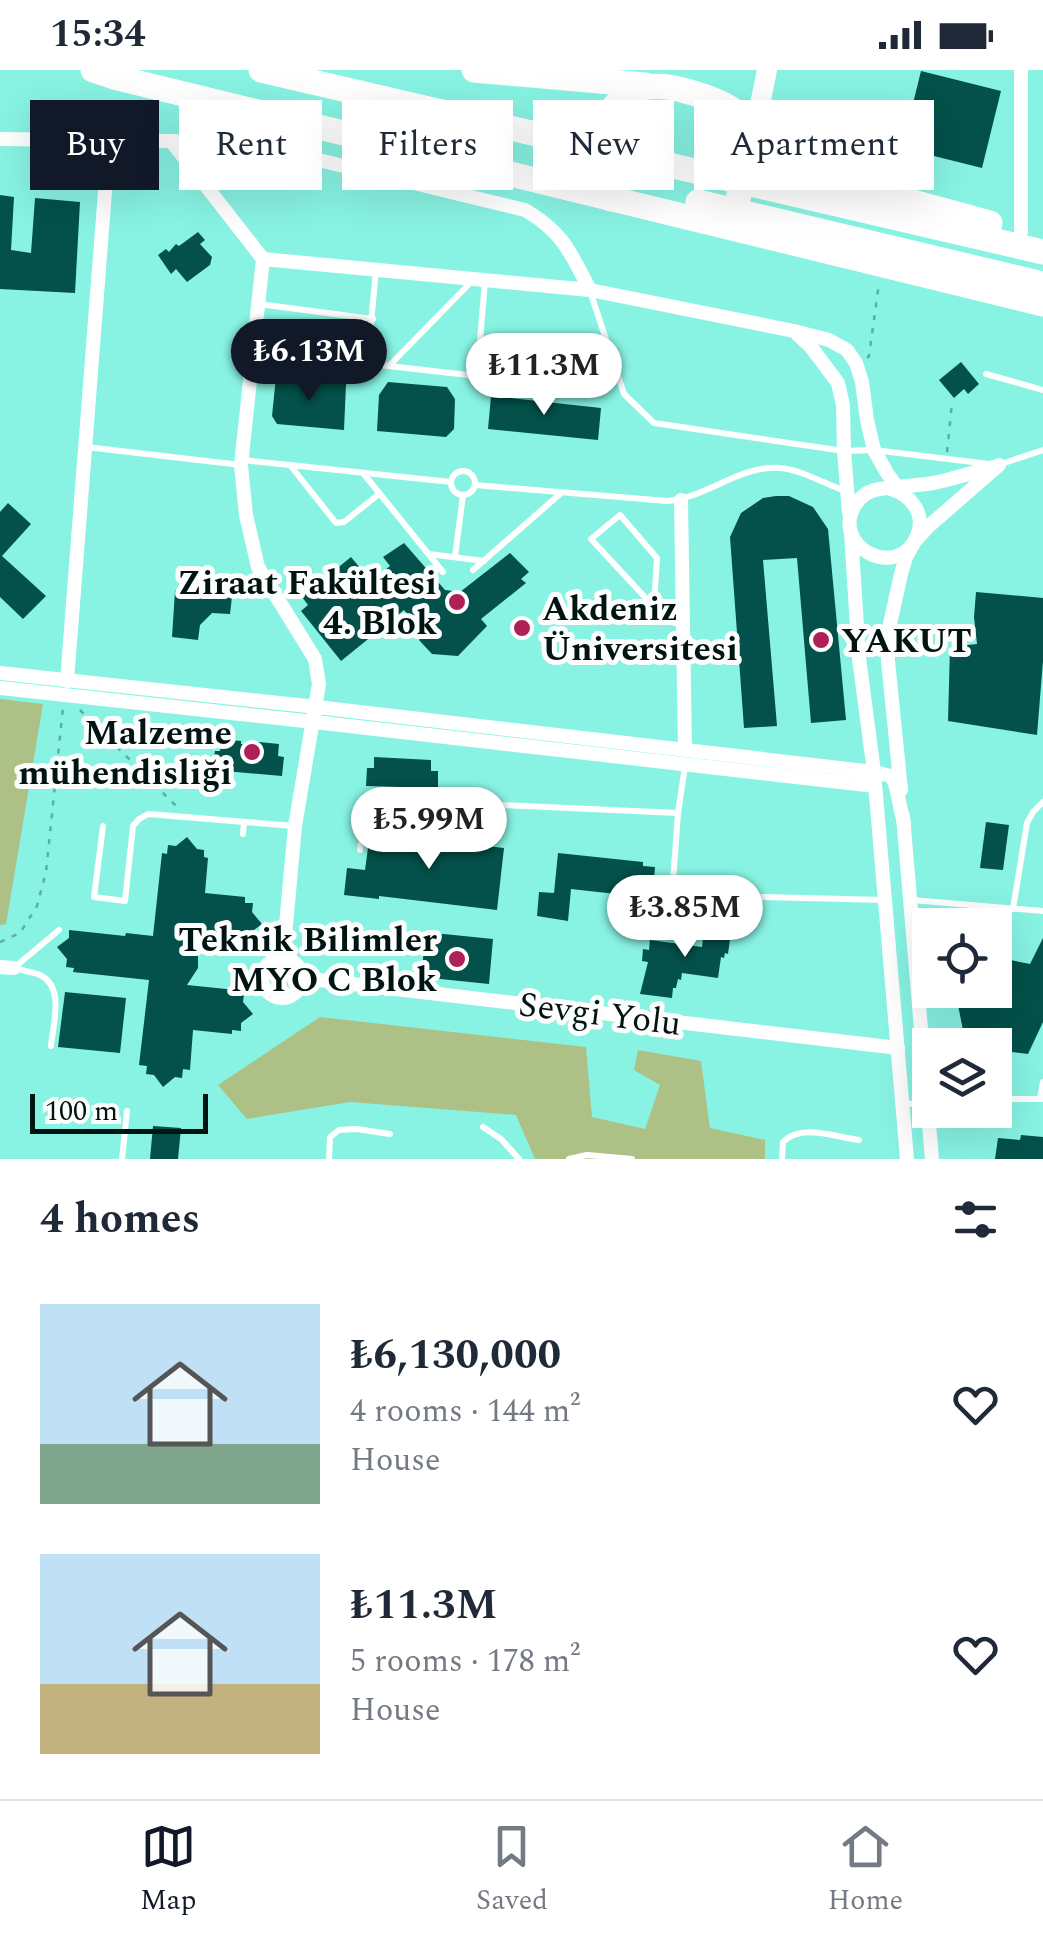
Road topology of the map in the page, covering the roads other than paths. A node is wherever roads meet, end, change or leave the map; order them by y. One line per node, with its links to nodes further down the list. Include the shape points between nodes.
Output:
1 (93, 70): 17 (highway)
2 (143, 70): 24 (highway)
3 (260, 70): 20 (highway)
4 (474, 70): 7 (highway)
5 (767, 70): 9 (main road)
6 (1020, 70): 19 (street)
7 (652, 78): 8 (highway); 17 (highway, via 604,120 598,186)
8 (710, 100)
9 (761, 100)
10 (0, 139): 11 (street)
11 (30, 139)
12 (159, 141): 13 (street)
13 (171, 141): 21 (street); 25 (street, via 261,146 525,210 564,242)
14 (104, 190): 35 (street)
15 (741, 190): 18 (highway)
16 (869, 190): 19 (highway)
17 (611, 198): 18 (highway)
18 (727, 227): 27 (highway)
19 (1032, 234)
20 (1043, 252)
21 (262, 258): 22 (street); 26 (street)
22 (376, 270): 23 (street); 28 (lane)
23 (480, 280): 25 (street); 32 (lane); 32 (lane, via 477,376)
24 (1043, 284)
25 (590, 290): 29 (street); 38 (lane, via 624,394 654,422)
26 (258, 304): 28 (lane); 30 (street)
27 (1043, 304)
28 (373, 319): 31 (lane)
29 (794, 331): 36 (street, via 830,340 856,363); 38 (street, via 838,384)
30 (253, 351): 31 (lane); 39 (street)
31 (367, 364): 32 (lane)
32 (389, 366)
33 (986, 374): 34 (lane)
34 (1043, 390)
35 (85, 447): 39 (lane); 62 (street)
36 (874, 450): 38 (lane); 41 (lane); 45 (street)
37 (1043, 450): 41 (lane)
38 (844, 451): 46 (street)
39 (241, 462): 40 (lane); 63 (street, via 258,567 315,659)
40 (290, 465): 42 (lane); 48 (lane, via 336,523)
41 (998, 465): 45 (street); 52 (street)
42 (362, 472): 43 (lane); 48 (lane)
43 (452, 482): 44 (lane, via 466,471); 49 (lane)
44 (475, 485): 47 (lane); 49 (lane)
45 (896, 489): 51 (street, via 878,489 858,500); 52 (street, via 917,508)
46 (848, 492): 50 (lane, via 770,468); 51 (street)
47 (561, 493): 50 (lane); 55 (lane)
48 (380, 494): 53 (lane)
49 (463, 495): 54 (lane)
50 (682, 500): 59 (street)
51 (850, 527): 52 (street, via 874,556 886,558); 65 (street)
52 (915, 541): 69 (street, via 888,633)
53 (428, 554): 54 (lane); 57 (lane)
54 (456, 557): 55 (lane)
55 (484, 560): 56 (lane)
56 (473, 570)
57 (442, 572)
58 (654, 606): 58 (lane, via 591,539 620,515 658,558); 59 (lane, via 667,621)
59 (682, 625): 64 (street)
60 (0, 673): 62 (street)
61 (0, 688): 62 (street)
62 (66, 688): 63 (street)
63 (315, 714): 64 (street); 71 (street)
64 (685, 757): 65 (street); 67 (lane)
65 (875, 779): 69 (street, via 891,776 895,782); 74 (street)
66 (1043, 802): 76 (lane, via 1027,823)
67 (678, 813): 73 (lane, via 368,799); 74 (lane, via 672,895)
68 (244, 822): 70 (lane, via 140,818 133,826 125,901 94,898); 71 (lane); 72 (lane)
69 (904, 824): 75 (street)
70 (103, 826)
71 (294, 826): 79 (street)
72 (243, 834)
73 (360, 850)
74 (886, 900): 84 (street)
75 (911, 900): 76 (lane); 82 (street)
76 (1013, 909): 77 (lane)
77 (1043, 912)
78 (59, 930): 80 (lane)
79 (283, 958): 81 (street, via 296,964); 81 (street, via 264,969 267,991 288,996)
80 (7, 968): 83 (lane, via 50,981 56,992)
81 (302, 978): 84 (street, Sevgi Yolu)
82 (922, 1028)
83 (51, 1046)
84 (898, 1048): 88 (street)
85 (1043, 1082): 87 (lane)
86 (1012, 1099): 87 (lane)
87 (1042, 1099)
88 (902, 1104): 89 (lane); 101 (street)
89 (912, 1104)
90 (127, 1111): 95 (lane)
91 (483, 1127): 97 (lane)
92 (930, 1128): 102 (street)
93 (390, 1134): 96 (lane, via 339,1130 330,1137)
94 (859, 1140): 100 (lane, via 795,1133 783,1142)
95 (122, 1159)
96 (329, 1159)
97 (520, 1159)
98 (569, 1159): 99 (lane)
99 (632, 1159)
100 (782, 1159)
101 (906, 1159)
102 (932, 1159)

